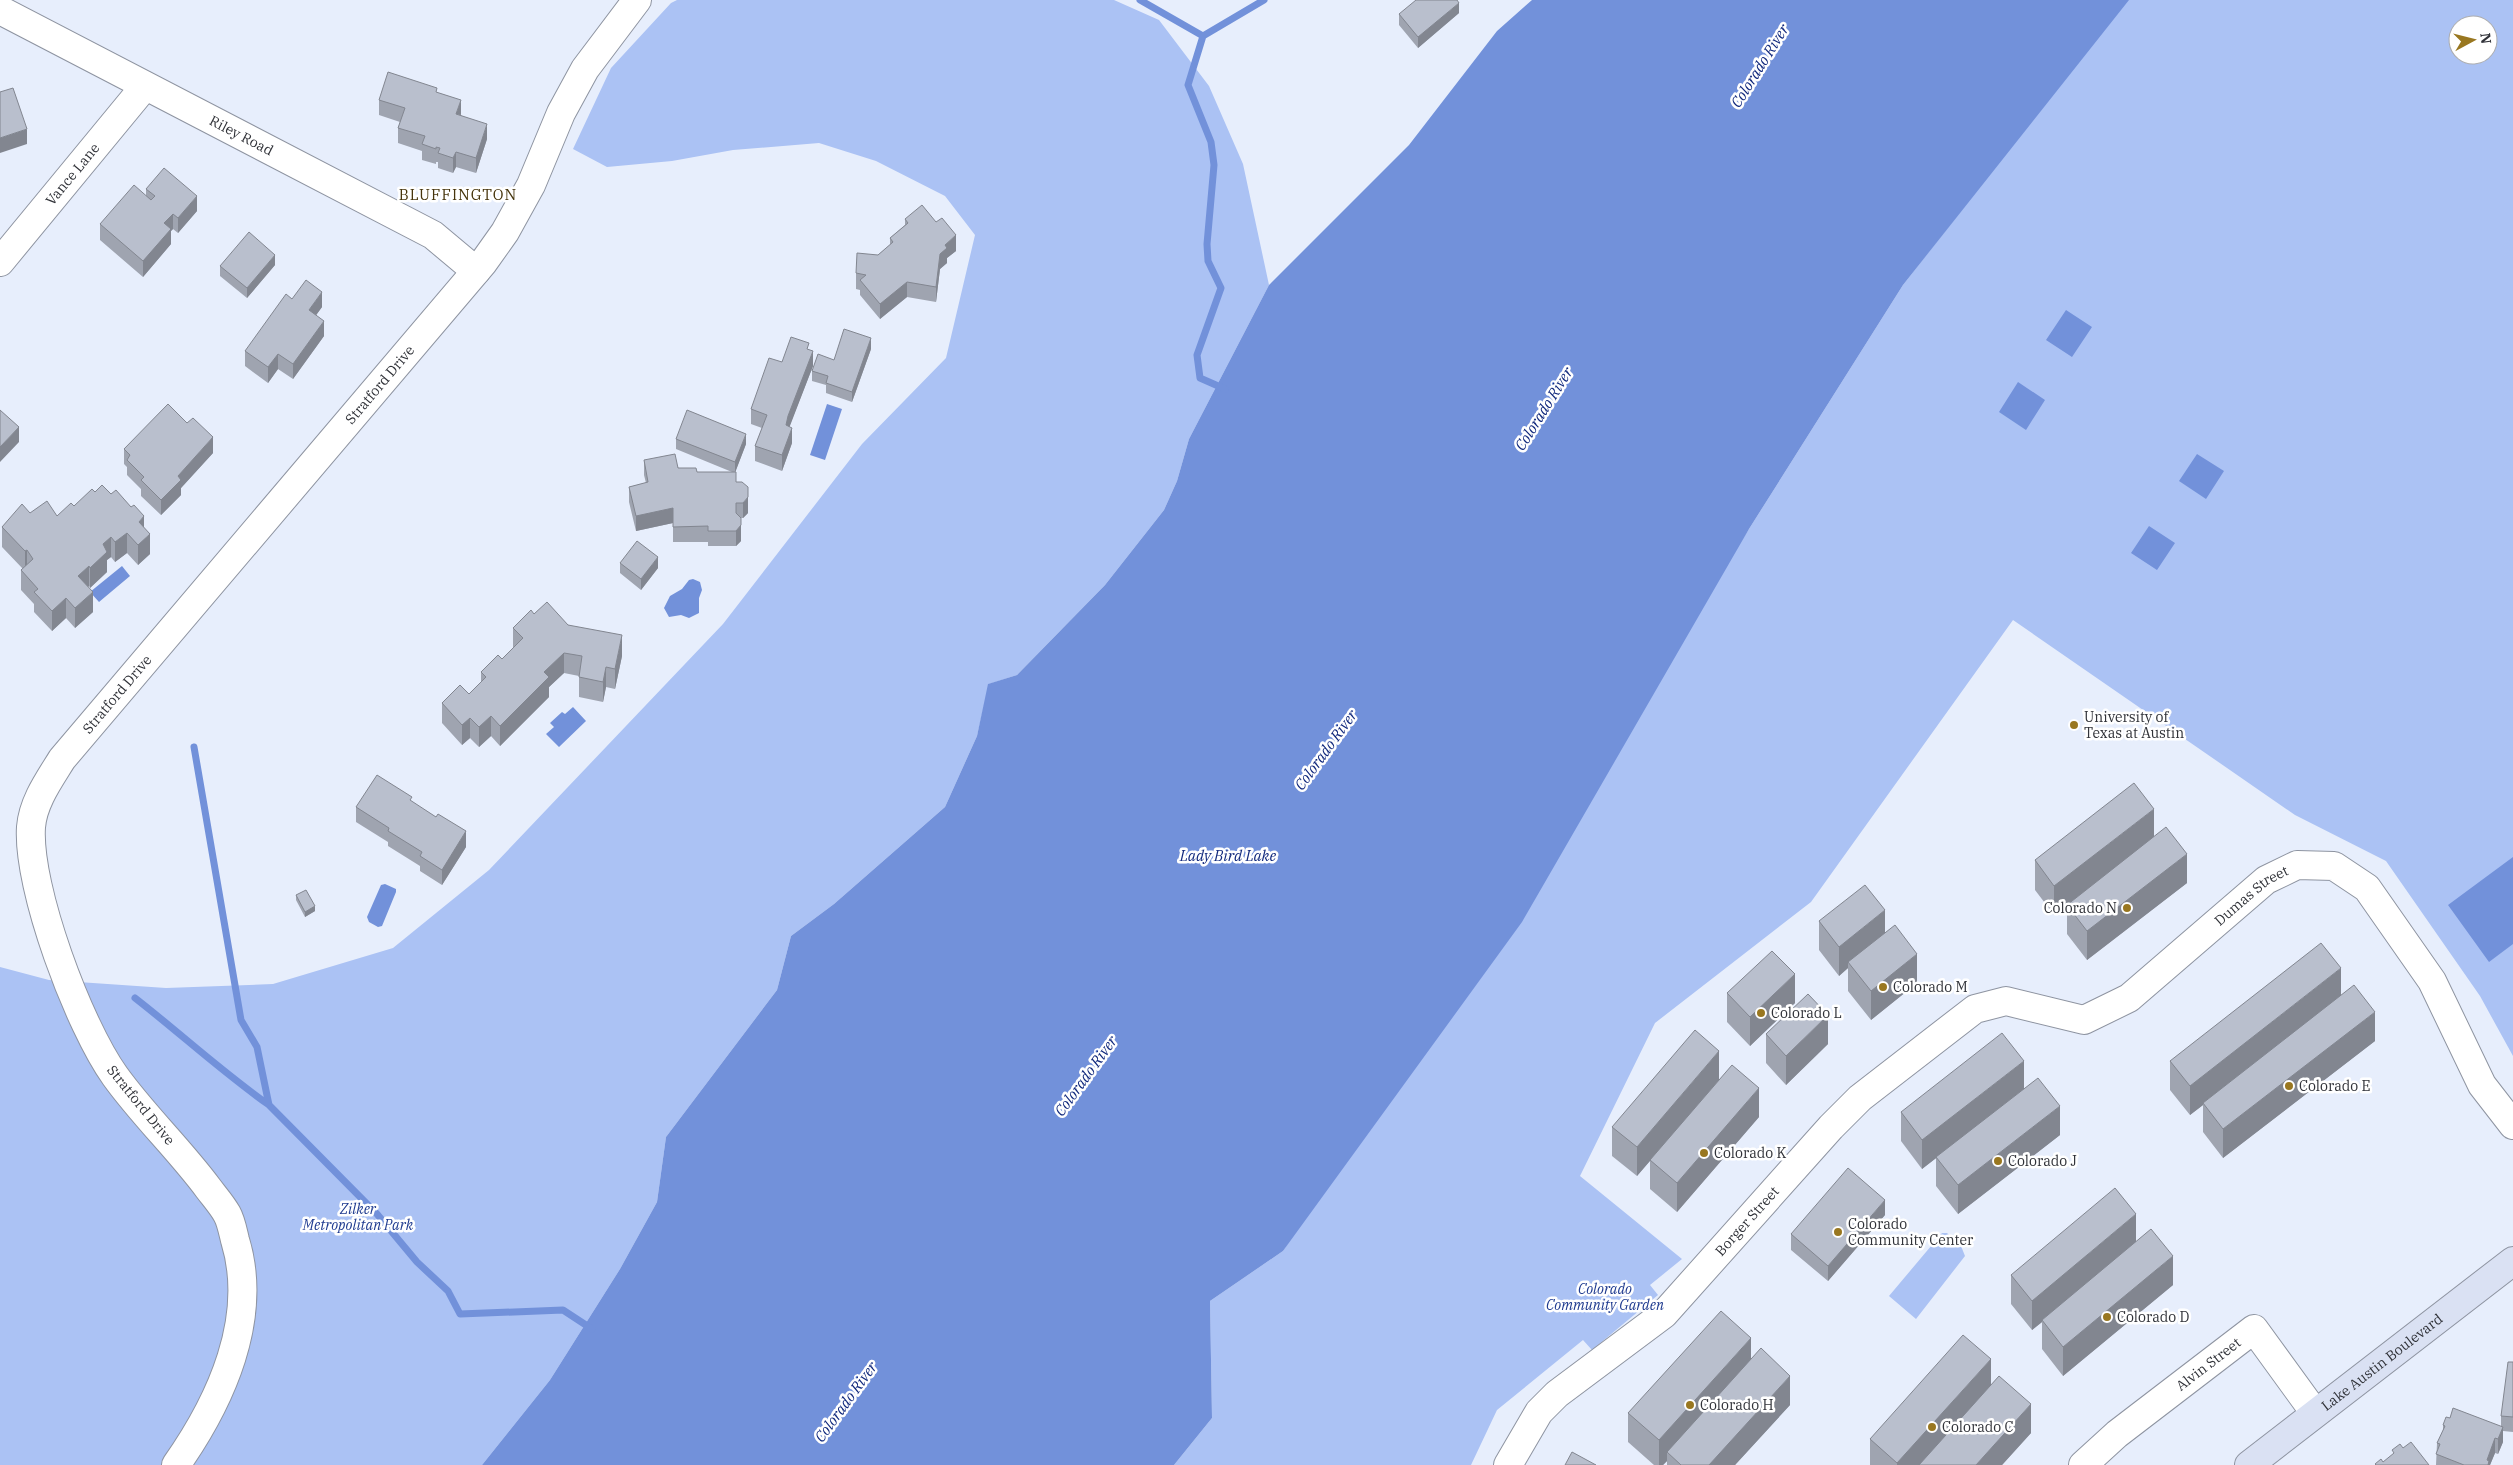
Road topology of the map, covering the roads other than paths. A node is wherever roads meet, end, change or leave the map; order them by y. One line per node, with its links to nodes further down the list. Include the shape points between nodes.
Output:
1 (637, 0): 5 (street, Stratford Drive, via 585,68 561,113 531,185 505,232)
2 (0, 10): 3 (street, Riley Road)
3 (144, 86): 4 (street, Vance Lane); 5 (street, Riley Road, via 432,235)
4 (0, 262)
5 (476, 271): 10 (street, Stratford Drive, via 62,759 40,795 32,827 35,869 44,910 93,1040 115,1076 227,1214 240,1256 244,1298 235,1344 220,1388 190,1446)
6 (2006, 1000): 7 (street, Dumas Street, via 2084,1020 2128,998 2266,880 2297,864 2334,866 2367,888 2432,981 2482,1085); 11 (street, Borger Street, via 1975,1009 1860,1098 1664,1314 1557,1394 1539,1412)
7 (2513, 1125)
8 (2513, 1261): 9 (main road, Lake Austin Boulevard)
9 (2315, 1413): 12 (street, Alvin Street, via 2254,1330 2117,1434); 13 (main road, Lake Austin Boulevard)
10 (176, 1465)
11 (1508, 1465)
12 (2083, 1465)
13 (2249, 1465)

